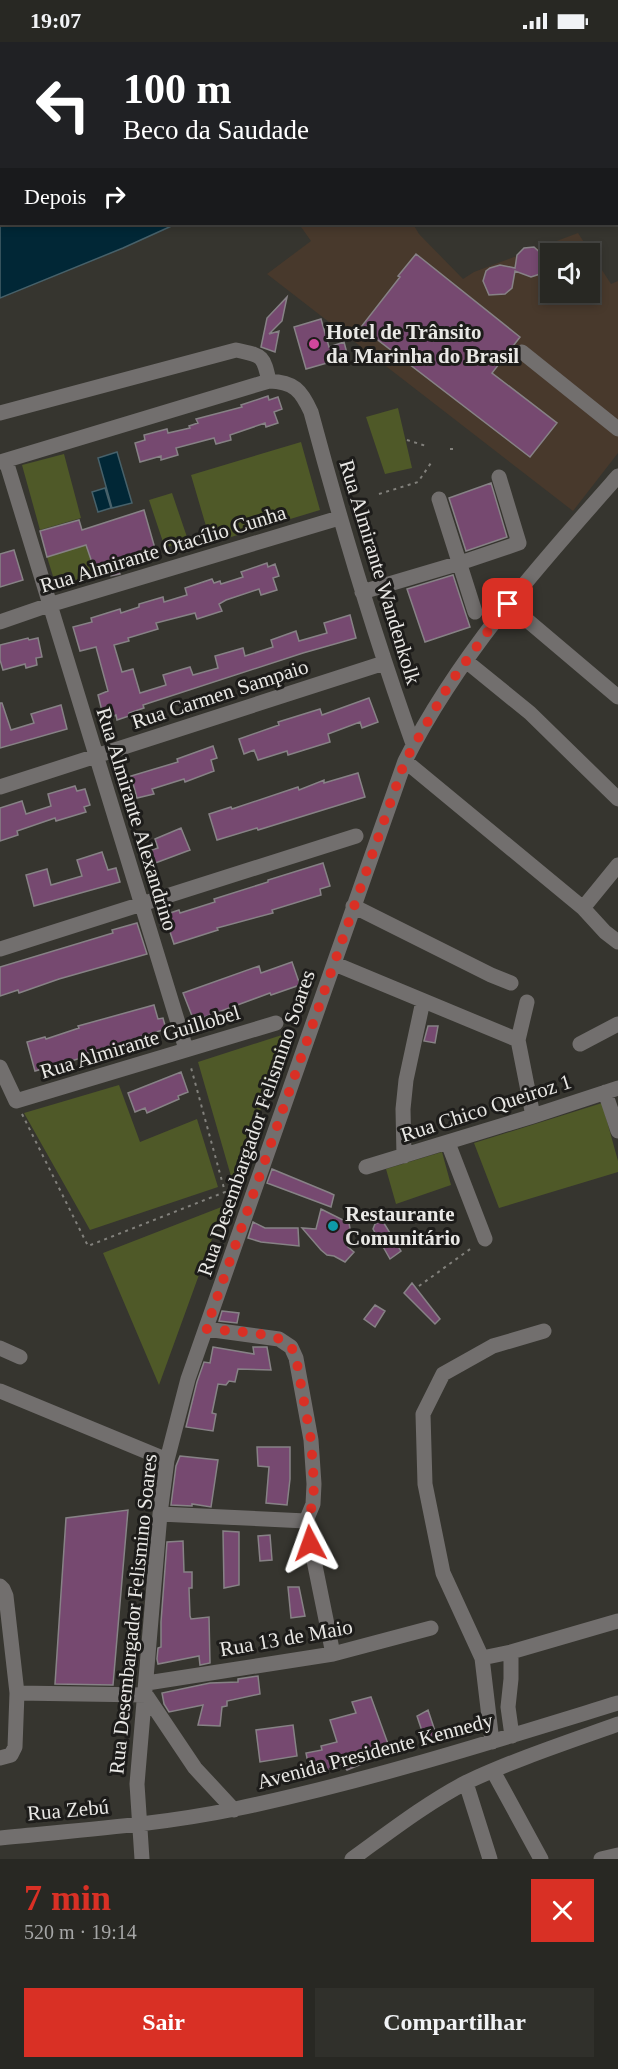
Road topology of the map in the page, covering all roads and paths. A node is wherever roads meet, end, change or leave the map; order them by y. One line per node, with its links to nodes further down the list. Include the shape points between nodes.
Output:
1 (522, 352): 4 (street)
2 (269, 381): 3 (street, via 265,362 259,355 236,350); 10 (street); 15 (street, Rua Almirante Wandenkolk, via 282,381 298,389 311,412)
3 (0, 413)
4 (618, 429)
5 (407, 440): 6 (path)
6 (426, 446)
7 (450, 449): 8 (path)
8 (455, 449)
9 (433, 460): 13 (path, via 418,482)
10 (3, 461): 19 (street, Rua Almirante Alexandrino)
11 (618, 476): 18 (street, Rua Desembargador Felismino Soares)
12 (499, 477): 16 (street, via 519,543)
13 (379, 494)
14 (440, 500): 16 (street)
15 (339, 518): 17 (street, Rua Almirante Wandenkolk); 19 (street, Rua Almirante Otacílio Cunha)
16 (460, 563): 17 (street); 20 (street)
17 (362, 592): 23 (street, Rua Almirante Wandenkolk)
18 (508, 604): 22 (street, Rua Desembargador Felismino Soares); 24 (street)
19 (49, 605): 21 (street, Rua Almirante Otacílio Cunha); 26 (street, Rua Almirante Alexandrino)
20 (475, 612)
21 (0, 622)
22 (466, 661): 25 (street, Rua Desembargador Felismino Soares); 29 (street, via 530,712)
23 (384, 663): 25 (street, Rua Almirante Wandenkolk); 26 (street, Rua Carmen Sampaio)
24 (618, 697)
25 (413, 744): 27 (street, Rua Desembargador Felismino Soares)
26 (95, 756): 28 (street, Rua Carmen Sampaio); 32 (street, Rua Almirante Alexandrino)
27 (405, 761): 33 (street, Rua Desembargador Felismino Soares); 34 (street)
28 (0, 787)
29 (618, 799)
30 (356, 836): 32 (street)
31 (618, 865): 34 (street)
32 (142, 905): 36 (street); 45 (street, Rua Almirante Alexandrino)
33 (353, 906): 37 (street, Rua Desembargador Felismino Soares); 38 (street)
34 (582, 908): 35 (street)
35 (618, 942)
36 (0, 949)
37 (335, 964): 39 (street); 56 (street, Rua Desembargador Felismino Soares)
38 (512, 983)
39 (423, 1001): 43 (street); 52 (street, via 406,1080)
40 (527, 1002): 43 (street)
41 (276, 1023): 45 (street, Rua Almirante Guillobel)
42 (618, 1024): 44 (street)
43 (519, 1040): 49 (street)
44 (580, 1044)
45 (186, 1049): 48 (street, Rua Almirante Guillobel); 48 (path, via 225,1192 87,1245)
46 (0, 1067): 48 (street)
47 (611, 1090): 49 (street, Rua Chico Queiroz 1); 50 (street)
48 (16, 1101)
49 (533, 1116): 51 (street, Rua Chico Queiroz 1)
50 (618, 1131)
51 (448, 1143): 52 (street, Rua Chico Queiroz 1); 54 (street)
52 (404, 1156): 53 (street, Rua Chico Queiroz 1)
53 (366, 1167)
54 (484, 1239): 55 (path)
55 (419, 1286)
56 (206, 1329): 61 (street, Rua Desembargador Felismino Soares); 63 (street, via 279,1339 291,1347 311,1440 313,1504)
57 (544, 1331): 69 (street, via 493,1346 443,1374 423,1414 425,1484 443,1573)
58 (0, 1348): 59 (street)
59 (20, 1357)
60 (0, 1391): 61 (street)
61 (167, 1460): 62 (street, Rua Desembargador Felismino Soares)
62 (160, 1514): 63 (street); 70 (street, Rua Desembargador Felismino Soares)
63 (306, 1521): 68 (street)
64 (0, 1586): 71 (street, via 6,1596)
65 (618, 1621): 67 (street)
66 (431, 1628): 68 (street, Rua 13 de Maio)
67 (511, 1652): 69 (street); 74 (street, via 508,1707)
68 (333, 1654): 70 (street, Rua 13 de Maio)
69 (482, 1658): 75 (street)
70 (146, 1689): 71 (street, Rua 13 de Maio); 79 (street, via 195,1768); 80 (street, Rua Desembargador Felismino Soares, via 137,1784)
71 (17, 1693): 76 (street, via 15,1748 11,1755)
72 (618, 1703): 74 (street, Avenida Presidente Kennedy)
73 (618, 1724): 77 (street)
74 (512, 1736): 75 (street, Avenida Presidente Kennedy)
75 (492, 1742): 79 (street, Avenida Presidente Kennedy)
76 (0, 1758)
77 (493, 1771): 78 (street); 86 (street)
78 (466, 1783): 84 (street); 85 (street)
79 (234, 1810): 80 (street, Avenida Presidente Kennedy)
80 (140, 1825): 81 (street, Rua Zebú); 83 (street, Rua Desembargador Felismino Soares)
81 (0, 1838)
82 (618, 1855): 87 (street)
83 (144, 1856)
84 (352, 1859)
85 (490, 1859)
86 (541, 1859)
87 (602, 1859)

